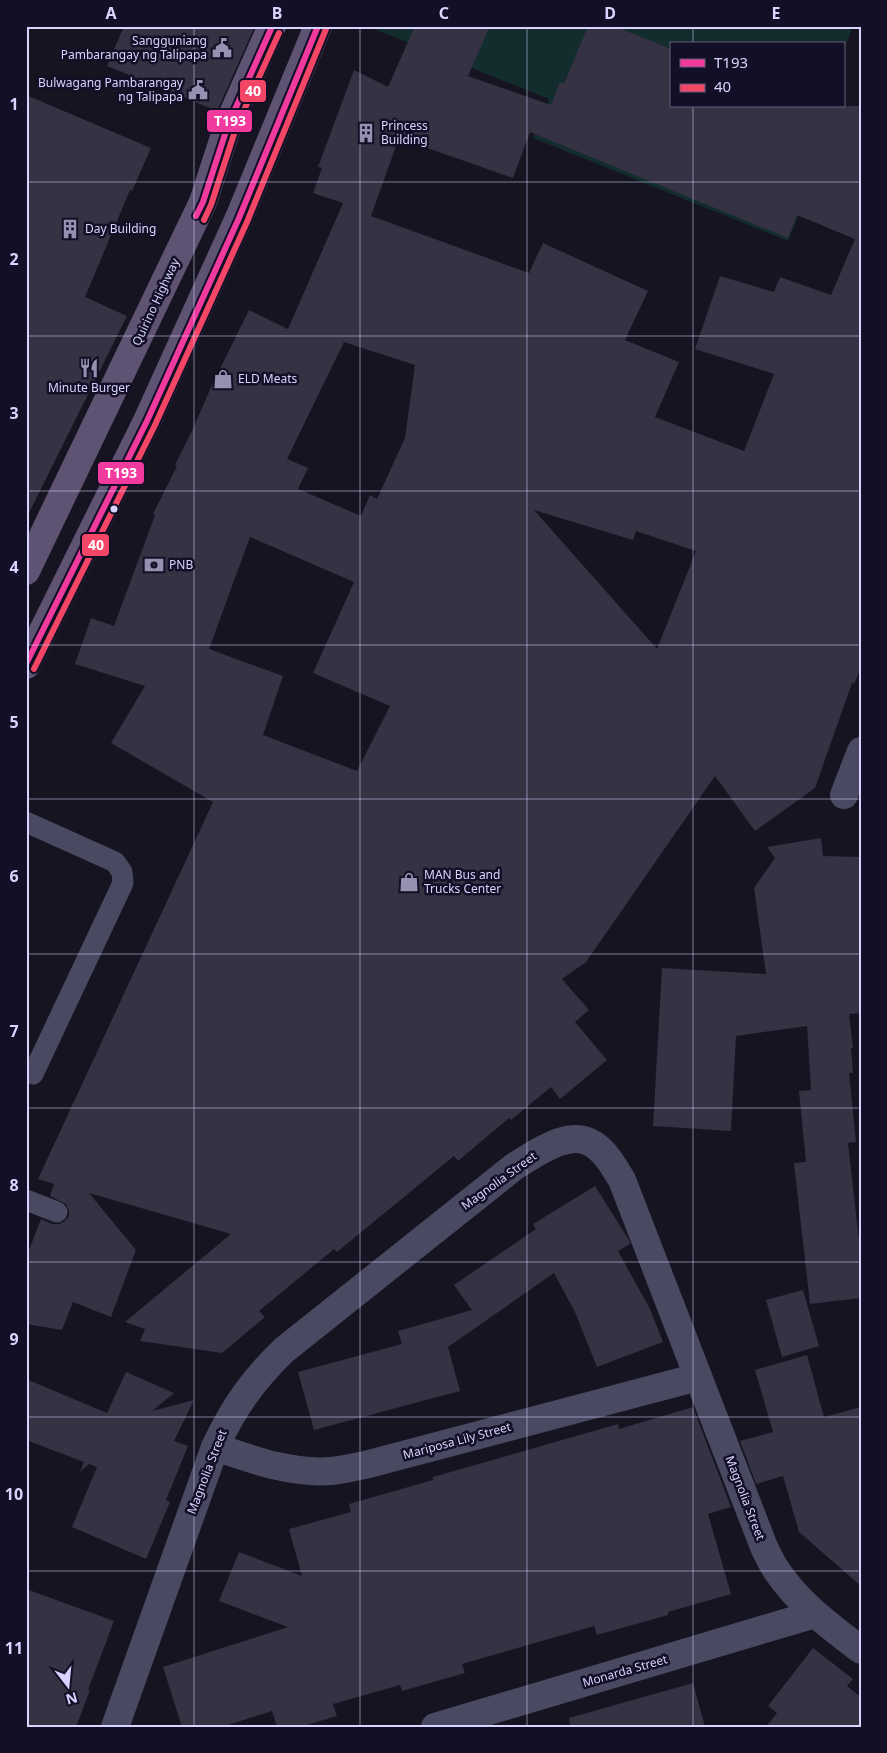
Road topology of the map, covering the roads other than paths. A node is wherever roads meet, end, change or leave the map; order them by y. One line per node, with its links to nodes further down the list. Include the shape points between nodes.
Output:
1 (272, 26): 3 (main road, Quirino Highway, via 228,125 203,202)
2 (318, 26): 4 (main road, via 239,218 151,412)
3 (26, 571)
4 (26, 665)
5 (861, 752): 6 (street)
6 (844, 795)
7 (26, 822): 8 (lane, via 115,862 122,872 123,883)
8 (33, 1074)
9 (26, 1200): 10 (lane)
10 (57, 1212)
11 (698, 1377): 12 (street, Mariposa Lily Street, via 366,1465 331,1471 290,1469); 12 (street, Magnolia Street, via 622,1180 592,1143 573,1138 548,1146 515,1166 284,1350 243,1396); 13 (street, Magnolia Street, via 764,1547 782,1578)
12 (215, 1447): 15 (street, Magnolia Street)
13 (815, 1614): 14 (street, Magnolia Street); 16 (street, Monarda Street)
14 (861, 1650)
15 (115, 1727)
16 (435, 1727)

